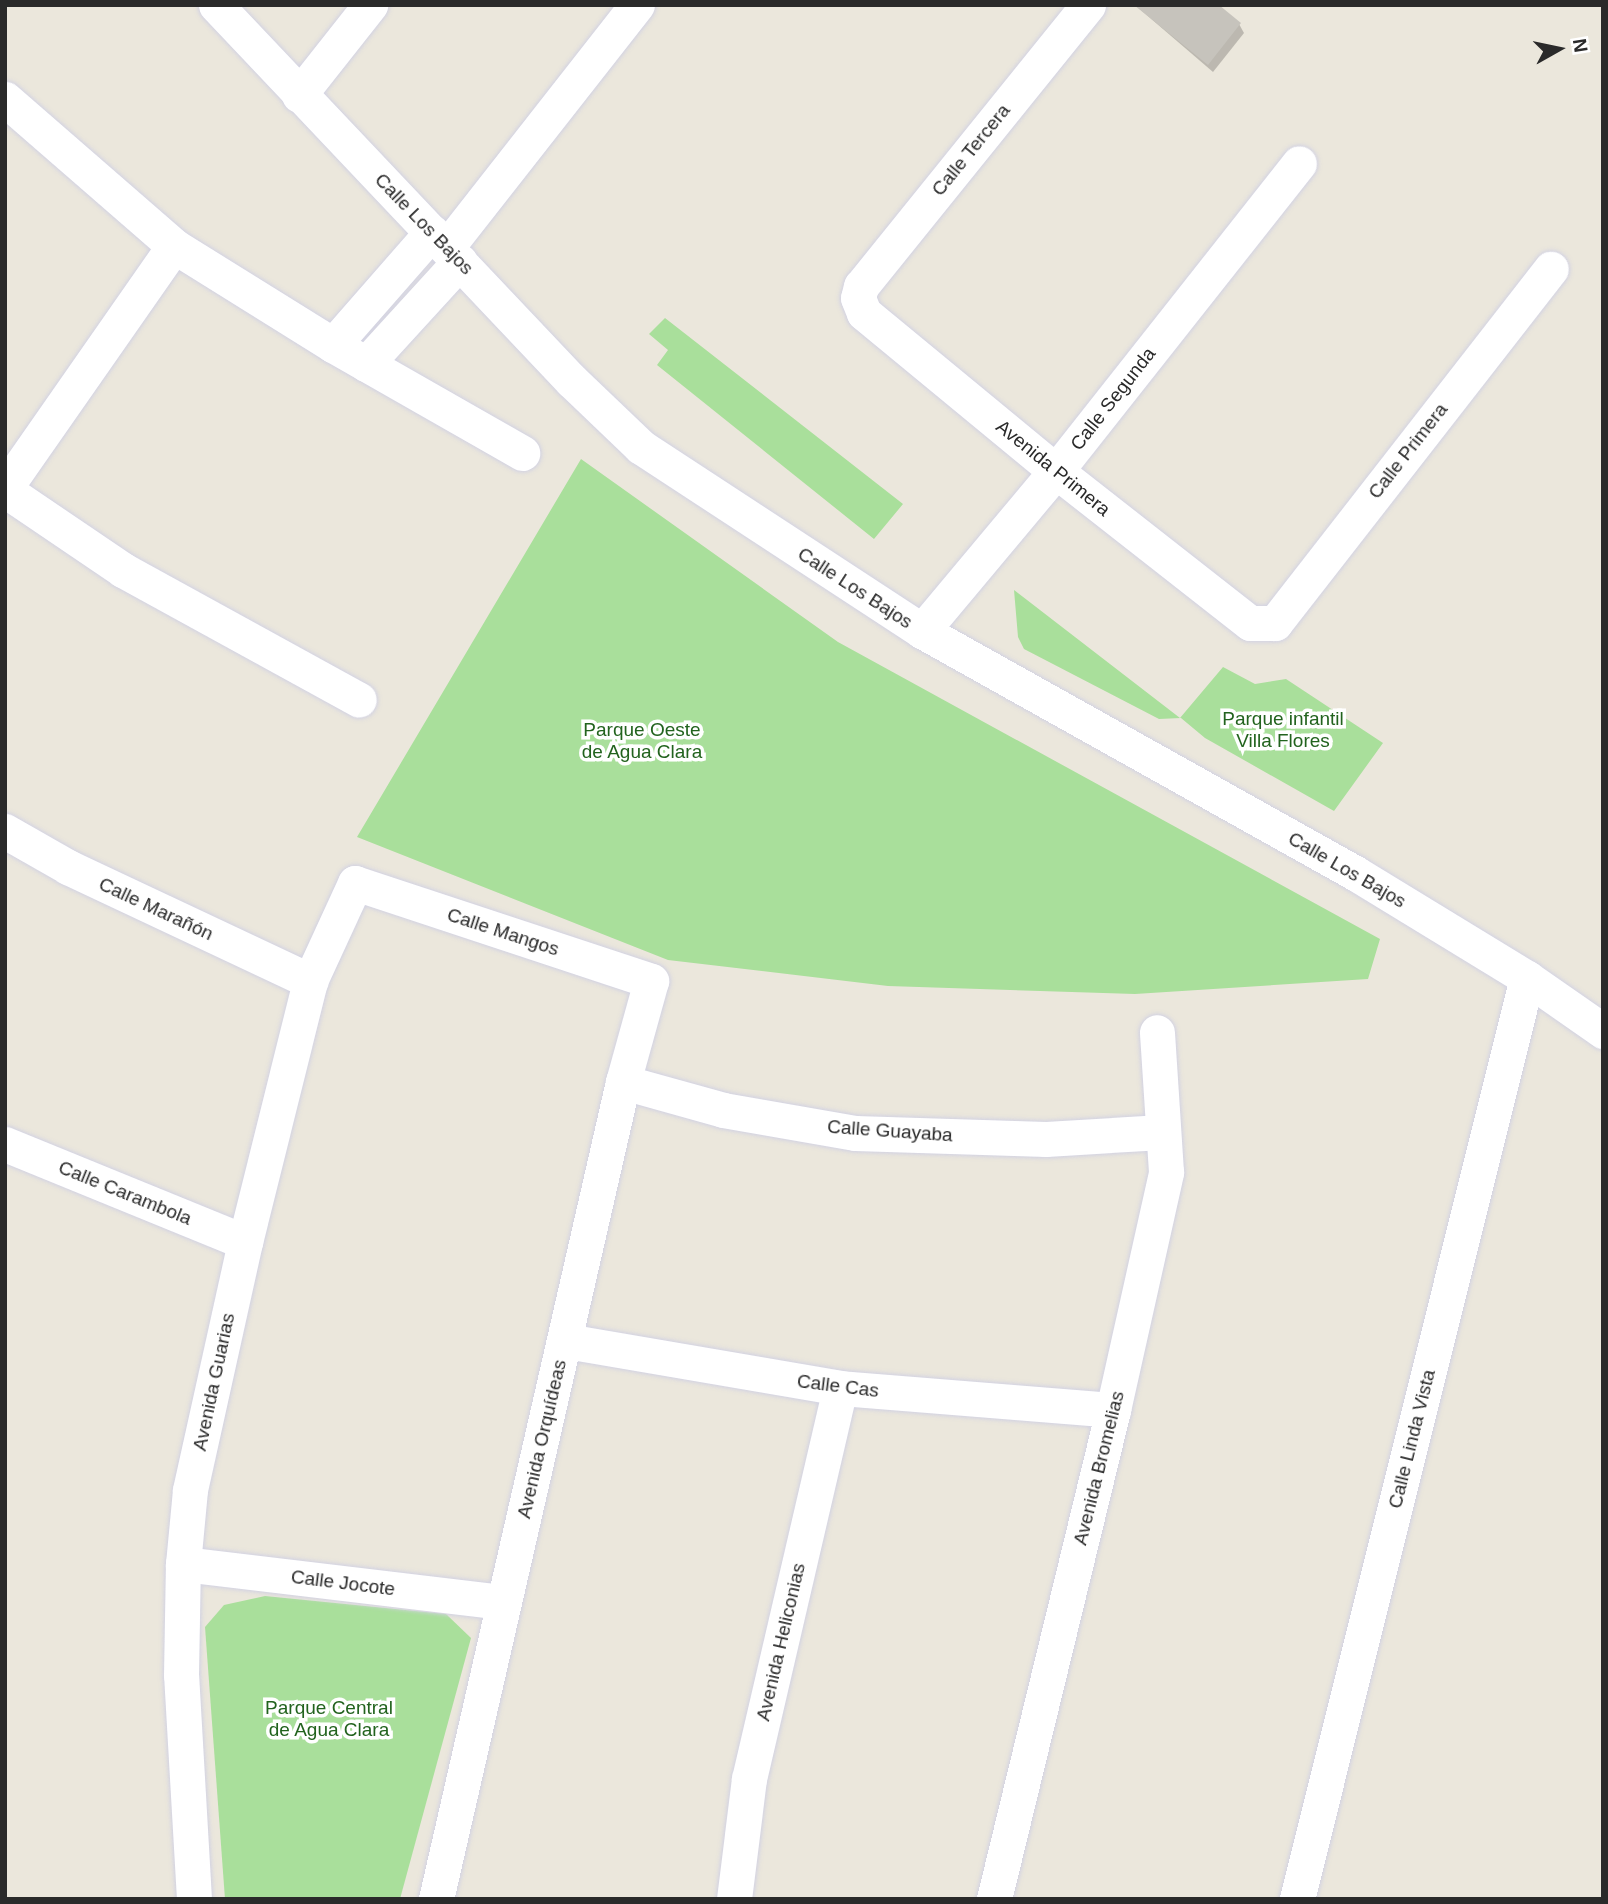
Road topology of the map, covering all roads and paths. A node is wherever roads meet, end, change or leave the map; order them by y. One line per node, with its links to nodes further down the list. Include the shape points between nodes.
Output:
1 (216, 5): 5 (street, Calle Los Bajos)
2 (370, 5): 5 (street)
3 (637, 5): 9 (street)
4 (1088, 5): 11 (street, Calle Tercera, via 861,286)
5 (299, 95): 9 (street, Calle Los Bajos)
6 (5, 99): 8 (street)
7 (1298, 163): 15 (street, Calle Segunda)
8 (174, 246): 12 (street); 16 (street)
9 (446, 247): 12 (street); 13 (street); 18 (street, Calle Los Bajos, via 572,382 641,447)
10 (1551, 268): 17 (street, Calle Primera, via 1275,623)
11 (858, 298): 15 (street, Avenida Primera, via 864,313)
12 (333, 345): 13 (street)
13 (366, 363): 14 (street)
14 (522, 453)
15 (1056, 471): 17 (street, Avenida Primera); 18 (street, Calle Segunda)
16 (5, 489): 19 (street, via 123,570)
17 (1261, 626)
18 (922, 631): 22 (street, Calle Los Bajos, via 1355,873)
19 (359, 700)
20 (5, 831): 23 (street, Calle Marañón, via 68,867)
21 (355, 883): 23 (street, Avenida Guarias); 24 (street, Calle Mangos)
22 (1527, 978): 25 (street, Calle Los Bajos); 40 (street, Calle Linda Vista)
23 (310, 981): 30 (street, Avenida Guarias)
24 (651, 981): 27 (street, Avenida Orquídeas)
25 (1603, 1031)
26 (1157, 1032): 28 (street, Avenida Bromelias)
27 (623, 1082): 28 (street, Calle Guayaba, via 723,1110 855,1133 1046,1139); 31 (street, Avenida Orquídeas)
28 (1162, 1132): 33 (street, Avenida Bromelias, via 1166,1172)
29 (7, 1151): 30 (street, Calle Carambola)
30 (245, 1242): 34 (street, Avenida Guarias, via 190,1490)
31 (566, 1341): 32 (street, Calle Cas); 35 (street, Avenida Orquídeas)
32 (840, 1388): 33 (street, Calle Cas); 38 (street, Avenida Heliconias, via 749,1779)
33 (1113, 1410): 39 (street, Avenida Bromelias)
34 (183, 1564): 35 (street, Calle Jocote); 36 (street, Avenida Guarias, via 181,1675)
35 (503, 1602): 37 (street, Avenida Orquídeas)
36 (194, 1899)
37 (436, 1899)
38 (734, 1899)
39 (994, 1899)
40 (1297, 1899)

